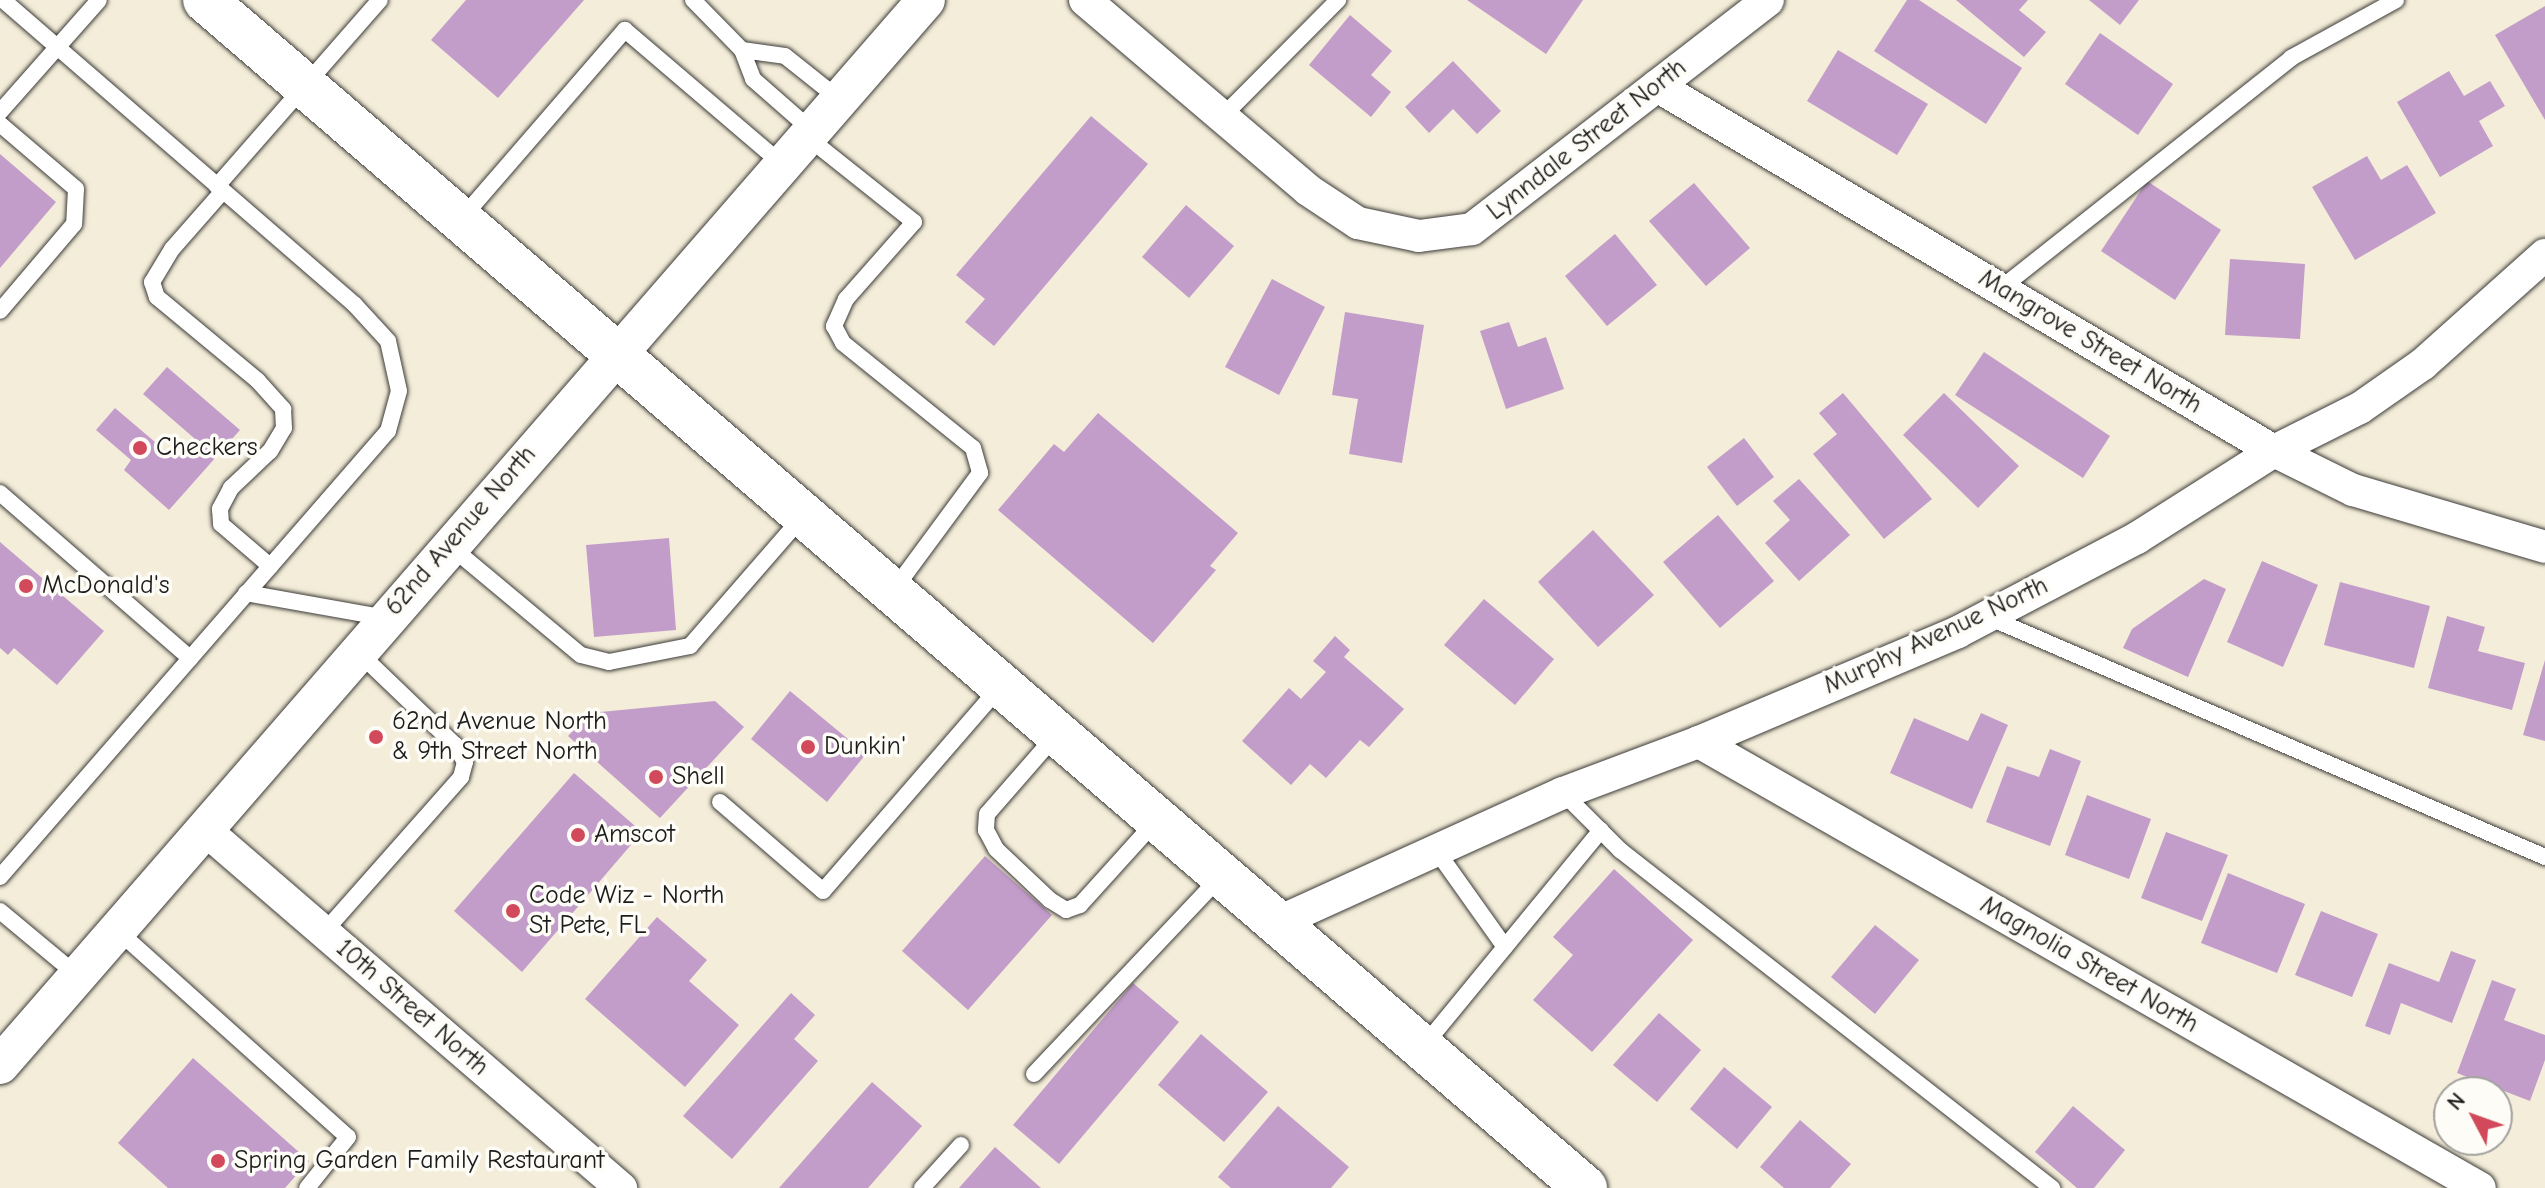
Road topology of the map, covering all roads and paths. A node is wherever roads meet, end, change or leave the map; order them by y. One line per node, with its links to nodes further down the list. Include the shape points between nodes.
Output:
1 (3, 0): 11 (lane)
2 (99, 0): 11 (lane)
3 (380, 0): 13 (lane)
4 (693, 0): 12 (lane)
5 (926, 0): 15 (street, 62nd Avenue North)
6 (1085, 0): 17 (street, Lynndale Street North)
7 (1338, 0): 17 (lane)
8 (1768, 0): 14 (street, Lynndale Street North)
9 (2396, 0): 23 (lane, via 2291,58)
10 (225, 6): 13 (main road)
11 (57, 47): 16 (lane); 20 (lane)
12 (742, 50): 15 (lane, via 785,56); 19 (lane, via 753,79)
13 (306, 86): 20 (lane); 21 (main road)
14 (1657, 86): 17 (street, Lynndale Street North, via 1472,229 1419,236 1358,223 1308,190); 23 (street, Mangrove Street North)
15 (839, 99): 19 (street, 62nd Avenue North)
16 (0, 112)
17 (1222, 117)
18 (0, 124): 24 (lane, via 76,189 74,224)
19 (799, 143): 21 (lane, via 625,30); 25 (street, 62nd Avenue North); 32 (lane, via 914,222 846,299 834,326 838,335 973,448 980,473)
20 (220, 188): 31 (lane, via 388,341 399,391 388,431); 31 (lane, via 152,282 157,297 258,381 283,409 284,428 270,451 231,488 220,509 221,524)
21 (462, 219): 25 (main road)
22 (2545, 255): 26 (street, Murphy Avenue North, via 2423,364 2360,408)
23 (2000, 289): 26 (street, Mangrove Street North)
24 (0, 311)
25 (617, 353): 28 (main road); 29 (street, 62nd Avenue North)
26 (2274, 451): 30 (street, Mangrove Street North, via 2353,490); 34 (street, Murphy Avenue North, via 2137,538)
27 (0, 493): 37 (lane)
28 (804, 515): 29 (lane, via 690,646 609,662 581,655); 32 (main road)
29 (449, 545): 35 (street, 62nd Avenue North)
30 (2545, 547)
31 (270, 566): 33 (lane)
32 (892, 592): 38 (main road)
33 (246, 593): 35 (lane); 37 (lane)
34 (1986, 617): 40 (street, Murphy Avenue North); 47 (lane)
35 (386, 618): 36 (street, 62nd Avenue North)
36 (357, 651): 44 (street, 62nd Avenue North); 53 (lane, via 455,745 465,762 461,777)
37 (190, 658): 48 (lane)
38 (1000, 686): 39 (main road); 42 (lane, via 823,891)
39 (1056, 735): 43 (main road); 43 (lane, via 987,814 986,830 996,849 1050,900 1066,910 1080,905)
40 (1699, 742): 41 (street, Murphy Avenue North); 65 (street, Magnolia Street North)
41 (1563, 793): 45 (lane); 46 (street, Murphy Avenue North)
42 (720, 802)
43 (1156, 821): 49 (main road)
44 (203, 828): 52 (street, 62nd Avenue North); 53 (street, 10th Street North)
45 (1601, 830): 54 (lane); 64 (lane)
46 (1436, 850): 51 (street, Murphy Avenue North); 54 (lane)
47 (2545, 857)
48 (0, 877)
49 (1220, 877): 51 (main road); 58 (lane)
50 (0, 911): 55 (lane)
51 (1274, 924): 56 (main road)
52 (117, 930): 55 (street, 62nd Avenue North); 60 (lane, via 348,1137)
53 (324, 932): 61 (street, 10th Street North)
54 (1505, 947): 56 (lane)
55 (78, 976): 57 (street, 62nd Avenue North)
56 (1421, 1049): 63 (main road)
57 (0, 1065)
58 (1034, 1074)
59 (961, 1145): 62 (lane)
60 (307, 1188)
61 (621, 1188)
62 (922, 1188)
63 (1585, 1188)
64 (2052, 1188)
65 (2480, 1188)

